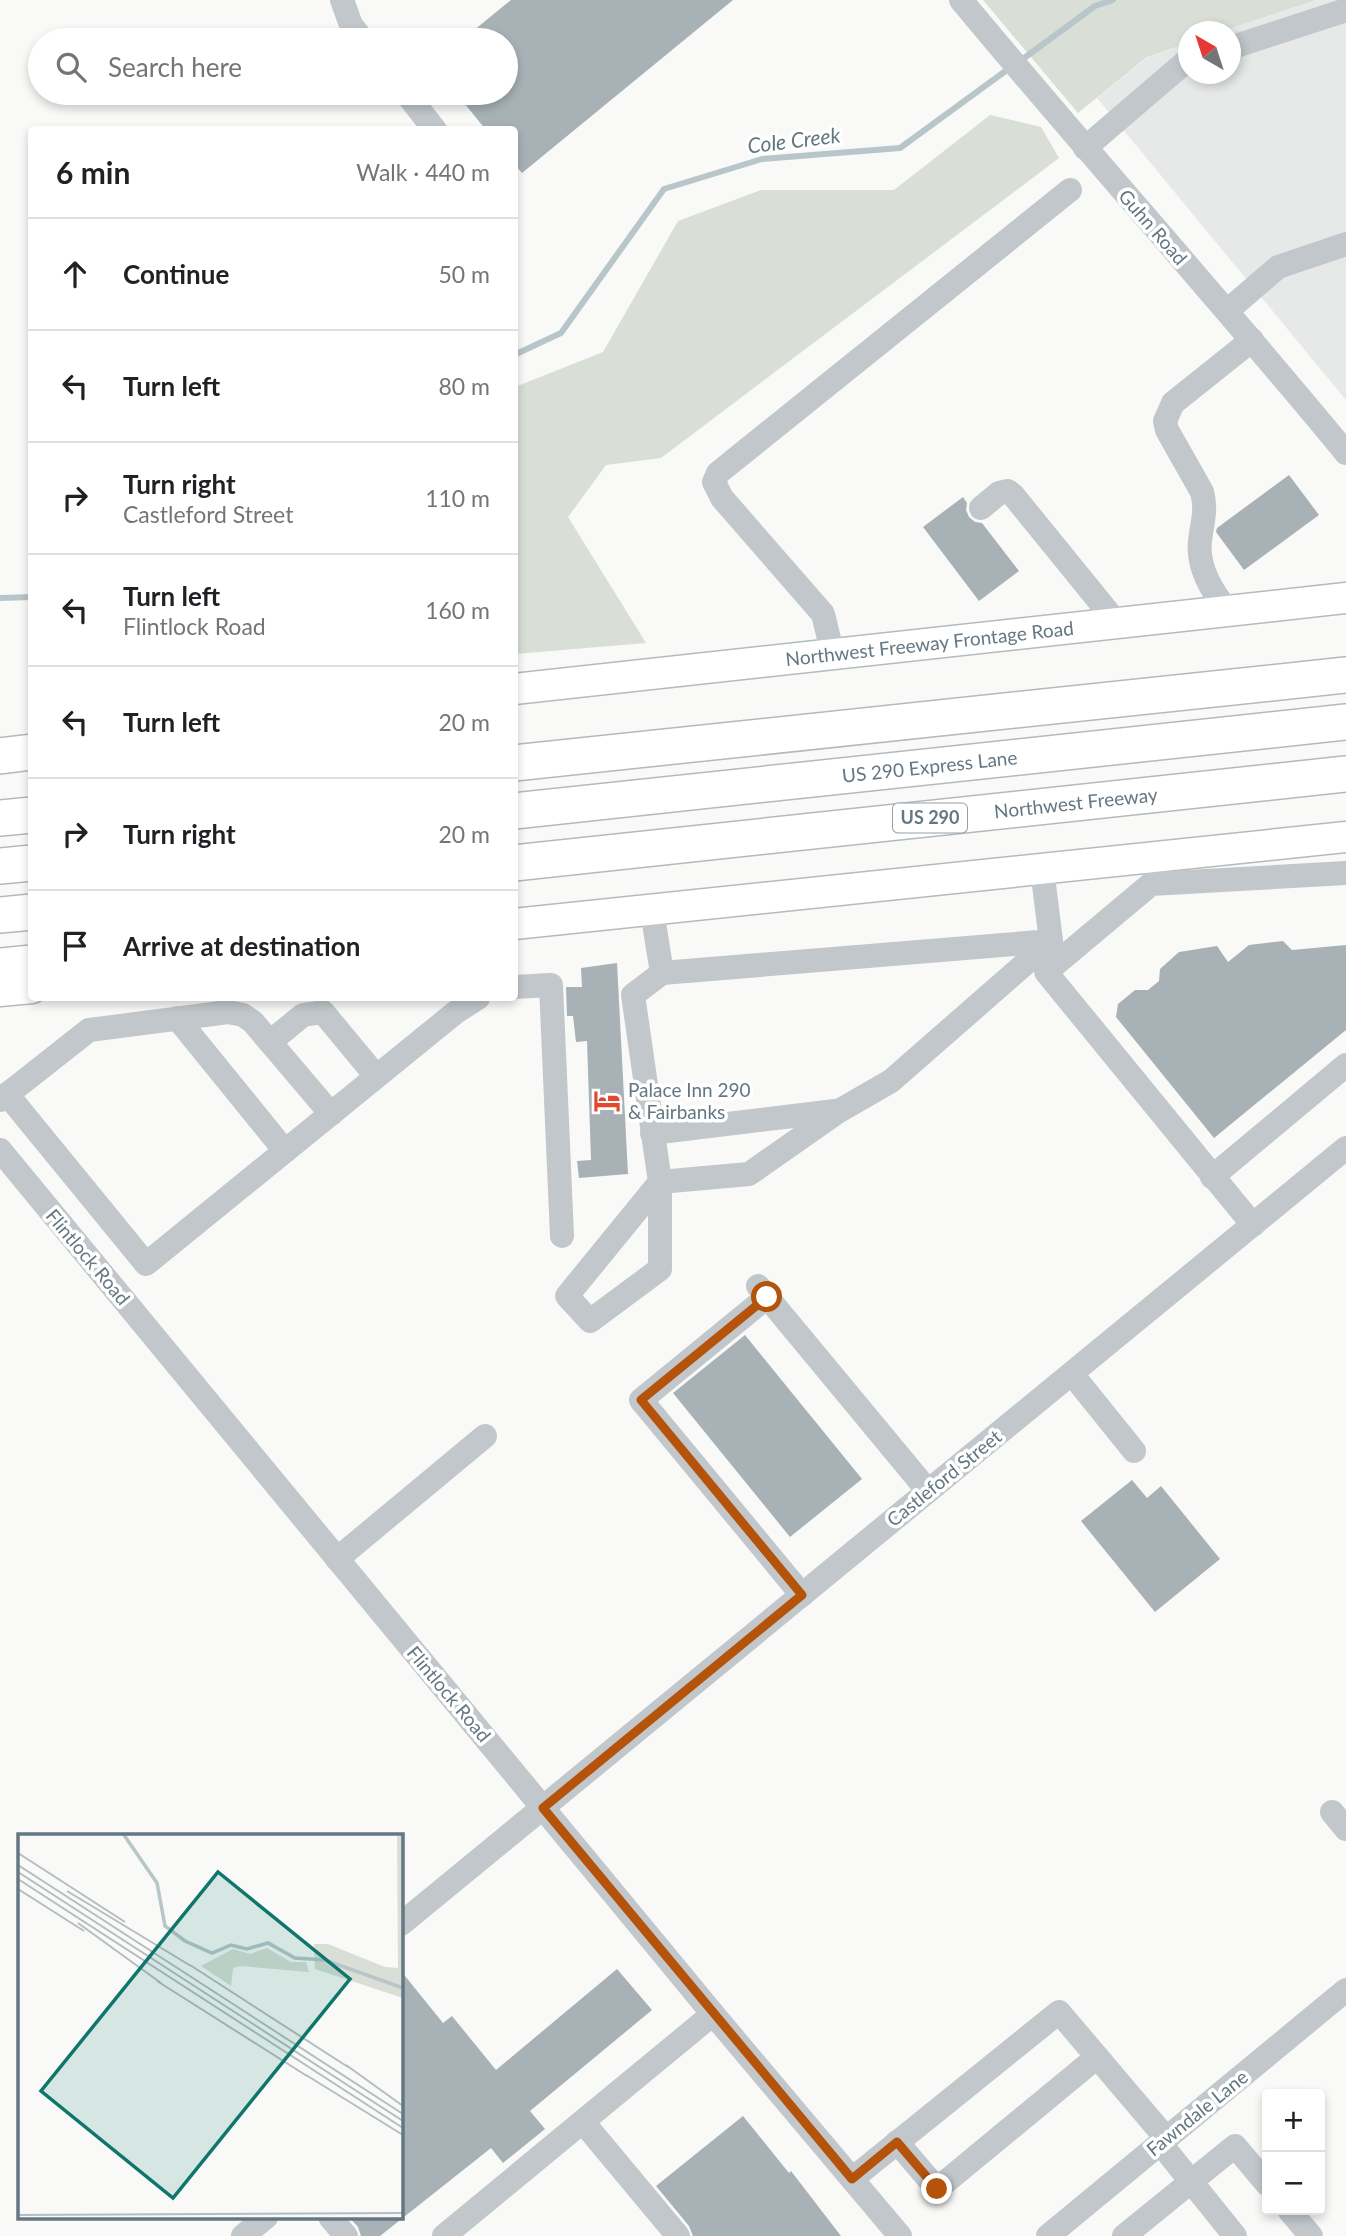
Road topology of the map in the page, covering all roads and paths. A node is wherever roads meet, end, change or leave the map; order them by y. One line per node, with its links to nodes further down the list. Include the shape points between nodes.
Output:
1 (342, 0): 4 (street)
2 (961, 0): 9 (street, Guhn Road)
3 (1346, 10): 5 (street)
4 (353, 28)
5 (1241, 44)
6 (1178, 68): 9 (street)
7 (415, 105): 8 (street)
8 (432, 126)
9 (1085, 148): 12 (street, Guhn Road)
10 (1070, 190): 19 (street, via 718,473 716,490 823,614)
11 (1346, 244): 12 (street, via 1278,267)
12 (1227, 311): 13 (street, Guhn Road)
13 (1252, 340): 14 (street, Guhn Road); 17 (street, via 1172,403 1165,421 1202,492 1205,518 1199,552 1212,592)
14 (1346, 453)
15 (981, 508): 18 (street, via 999,493 1013,495)
16 (1346, 598): 17 (main road, Northwest Freeway Frontage Road)
17 (1228, 611): 18 (main road, Northwest Freeway Frontage Road)
18 (1116, 623): 19 (main road, Northwest Freeway Frontage Road)
19 (833, 655): 21 (main road, Northwest Freeway Frontage Road)
20 (1346, 675): 27 (highway)
21 (518, 689)
22 (1346, 722): 29 (highway, US 290 Express Lane)
23 (28, 738): 24 (main road)
24 (0, 740)
25 (28, 752): 26 (highway)
26 (0, 756)
27 (518, 764)
28 (1346, 774): 35 (highway, Northwest Freeway / US 290)
29 (518, 811)
30 (28, 815): 31 (highway)
31 (0, 818)
32 (1346, 837): 33 (main road)
33 (1163, 856): 37 (main road); 39 (street)
34 (28, 863): 36 (highway)
35 (518, 863)
36 (0, 866)
37 (1042, 869): 40 (main road); 44 (street)
38 (1346, 873): 39 (street)
39 (1151, 884): 63 (street, via 1046,972)
40 (652, 911): 43 (main road); 47 (street)
41 (28, 912): 42 (highway)
42 (0, 915)
43 (518, 924)
44 (1051, 942): 47 (street); 57 (street, via 891,1081)
45 (28, 963): 46 (highway)
46 (0, 965)
47 (662, 973): 59 (street, via 634,995)
48 (518, 987): 66 (street, via 551,985)
49 (28, 988): 50 (main road)
50 (0, 991)
51 (473, 1001): 55 (street)
52 (177, 1018): 53 (street, via 228,1012 243,1015); 56 (street, via 89,1030); 62 (street)
53 (270, 1042): 55 (street, via 303,1015 323,1012); 58 (street)
54 (1346, 1065): 63 (street)
55 (376, 1076): 58 (street)
56 (3, 1097): 67 (street)
57 (839, 1111): 59 (street); 64 (street, via 749,1174)
58 (331, 1114): 62 (street)
59 (652, 1133): 64 (street)
60 (1346, 1149): 65 (street, Castleford Street)
61 (0, 1150): 68 (street, Flintlock Road)
62 (285, 1151): 67 (street, via 146,1264)
63 (1212, 1177): 65 (street)
64 (660, 1182): 64 (street, via 567,1296 590,1321 660,1269)
65 (1253, 1225): 69 (street, Castleford Street)
66 (562, 1236)
67 (134, 1248): 68 (street)
68 (103, 1274): 73 (street, Flintlock Road)
69 (1072, 1374): 71 (street); 72 (street, Castleford Street)
70 (485, 1436): 73 (street)
71 (1134, 1451)
72 (928, 1491): 74 (street, Castleford Street); 74 (street, via 762,1292 641,1400)
73 (337, 1559): 75 (street, Flintlock Road)
74 (802, 1595): 75 (street, Castleford Street)
75 (543, 1808): 76 (street, Castleford Street); 78 (street, Flintlock Road)
76 (402, 1923)
77 (1346, 1990): 81 (street, Fawndale Lane)
78 (713, 2014): 80 (street); 84 (street, Flintlock Road)
79 (1097, 2057): 81 (street); 82 (street, via 1059,2012); 82 (street, via 937,2189)
80 (583, 2122): 92 (street); 93 (street)
81 (1163, 2141): 85 (street); 89 (street, Fawndale Lane)
82 (897, 2142): 84 (street)
83 (1262, 2178): 85 (street, via 1235,2146)
84 (852, 2179): 94 (street, Flintlock Road)
85 (1191, 2182): 95 (street); 96 (street)
86 (1293, 2215): 97 (street)
87 (265, 2218): 90 (street)
88 (331, 2218): 91 (street)
89 (1063, 2231)
90 (243, 2236)
91 (346, 2236)
92 (444, 2236)
93 (678, 2236)
94 (900, 2236)
95 (1124, 2236)
96 (1235, 2236)
97 (1311, 2236)

